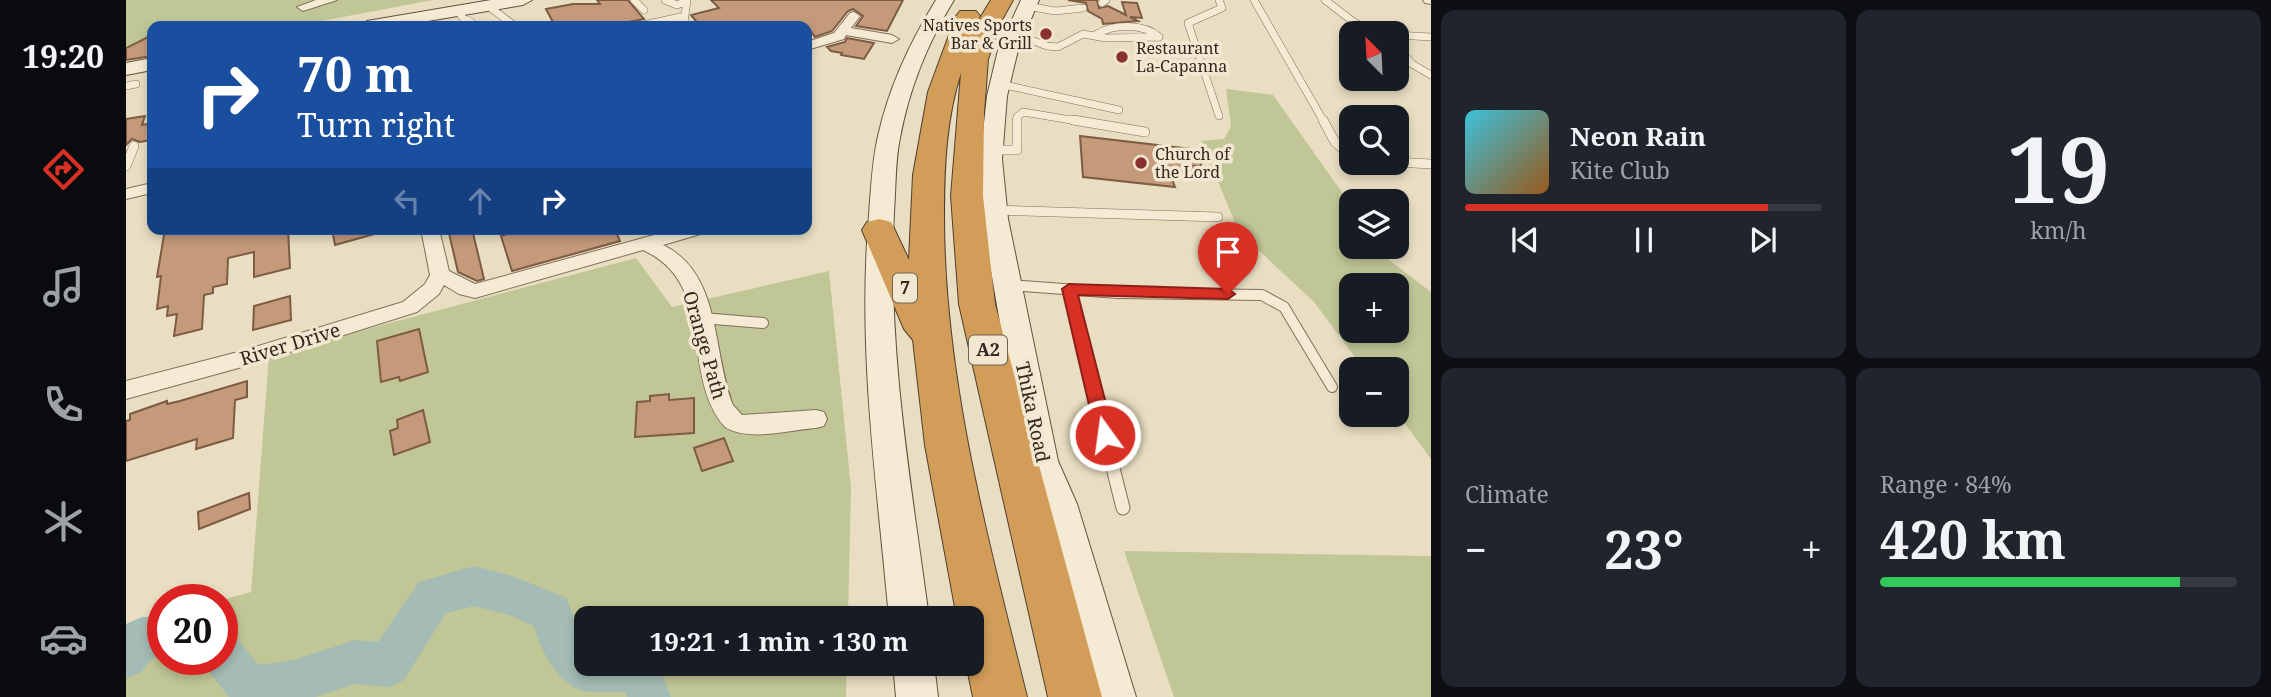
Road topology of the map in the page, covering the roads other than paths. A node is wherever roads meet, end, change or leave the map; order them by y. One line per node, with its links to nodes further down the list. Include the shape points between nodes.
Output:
1 (331, 0): 12 (street)
2 (523, 0): 11 (main road)
3 (634, 0): 14 (lane)
4 (665, 0): 10 (lane, via 677,5)
5 (944, 0): 47 (main road, via 908,72 889,134)
6 (977, 0): 55 (highway, via 948,60 933,123 927,195)
7 (1219, 0): 35 (lane, via 1223,8 1188,23)
8 (1254, 0): 38 (lane)
9 (1325, 0): 22 (lane)
10 (687, 1): 16 (lane)
11 (488, 6): 18 (main road, via 465,17); 19 (lane)
12 (303, 7)
13 (1083, 8): 15 (lane)
14 (644, 10)
15 (1018, 10): 24 (lane, via 1047,46 1058,47 1083,34); 32 (main road, Thika Road); 61 (highway, Thika Road / A2, via 991,18 975,59 967,196 977,304)
16 (685, 16): 20 (lane); 21 (lane)
17 (854, 16): 23 (street)
18 (421, 21)
19 (508, 21)
20 (668, 21)
21 (686, 21)
22 (1352, 21)
23 (843, 31): 27 (street); 28 (street)
24 (1097, 34): 24 (lane, via 1106,38 1159,37 1151,30 1110,27)
25 (1409, 36): 26 (lane)
26 (1431, 37)
27 (892, 39)
28 (812, 44)
29 (1409, 60): 31 (lane)
30 (142, 69): 33 (lane)
31 (1431, 75)
32 (1000, 84): 34 (lane); 39 (main road, Thika Road)
33 (126, 86)
34 (1119, 110)
35 (1219, 116)
36 (1145, 132): 39 (lane, via 1023,112 1017,117 1017,150)
37 (134, 146): 42 (lane)
38 (1339, 146)
39 (992, 150): 45 (main road, Thika Road)
40 (1409, 163): 41 (lane)
41 (1431, 164)
42 (126, 166)
43 (147, 189): 44 (street)
44 (126, 194)
45 (994, 210): 46 (lane); 51 (main road, Thika Road)
46 (1218, 217)
47 (879, 230): 55 (highway, 7); 62 (main road, via 878,305)
48 (431, 235): 50 (street)
49 (654, 238): 50 (street, via 475,291); 53 (street, Orange Path, via 678,264)
50 (440, 275): 57 (street, River Drive, via 432,289 410,307)
51 (1006, 285): 52 (lane); 59 (main road, Thika Road)
52 (1069, 289): 56 (lane, via 1252,294 1273,299 1283,307); 60 (lane)
53 (702, 318): 54 (lane); 58 (street, Orange Path, via 715,383 732,419 746,425)
54 (763, 323)
55 (931, 347): 65 (highway, via 965,540)
56 (1332, 387)
57 (126, 390)
58 (816, 419)
59 (1041, 461): 61 (highway); 67 (main road, Thika Road, via 1059,503)
60 (1123, 508)
61 (1042, 569): 66 (highway, Thika Road / A2)
62 (908, 606)
63 (915, 676): 64 (main road)
64 (917, 697)
65 (1000, 697)
66 (1074, 697)
67 (1115, 697)

